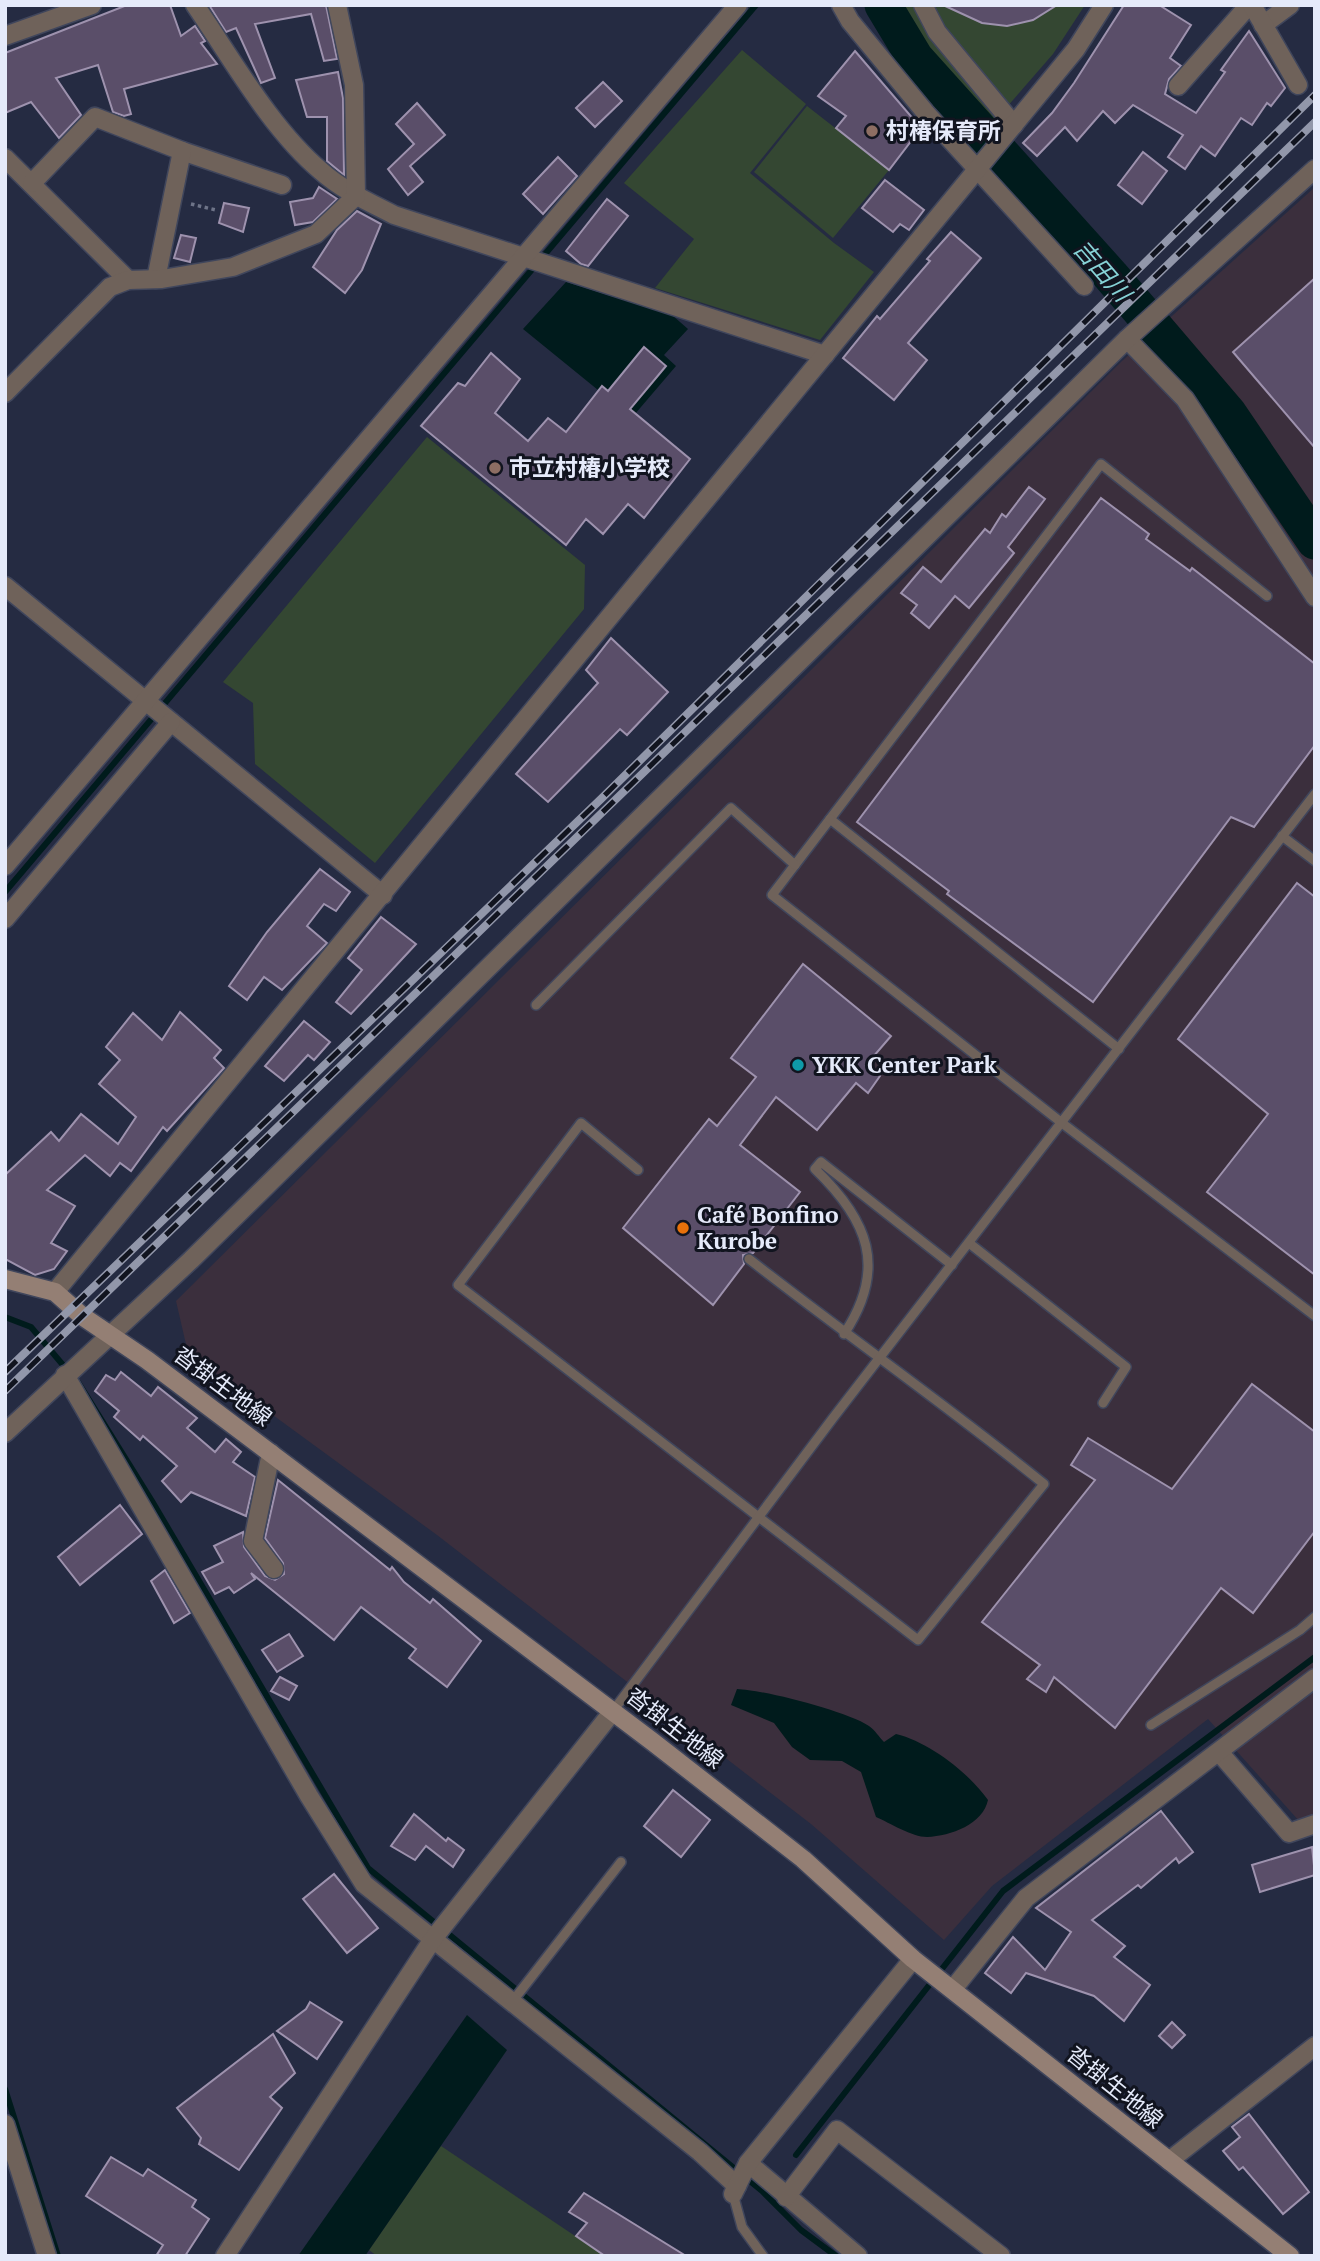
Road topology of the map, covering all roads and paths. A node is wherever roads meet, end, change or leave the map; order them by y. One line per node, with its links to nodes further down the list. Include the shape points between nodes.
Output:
1 (92, 5): 11 (street)
2 (195, 5): 21 (street, via 282,130 320,171)
3 (337, 5): 21 (street, via 354,85)
4 (738, 5): 24 (street)
5 (841, 5): 17 (street, via 925,112)
6 (923, 5): 14 (street, via 937,32)
7 (1104, 5): 14 (street, via 1076,50)
8 (1251, 5): 10 (street); 13 (street)
9 (1290, 5): 10 (street)
10 (1263, 25): 12 (street)
11 (5, 36)
12 (1298, 85)
13 (1178, 86)
14 (1014, 125): 17 (street)
15 (182, 151): 19 (street, via 95,117); 20 (street); 22 (street)
16 (5, 158): 19 (street)
17 (982, 164): 27 (street); 29 (street)
18 (1315, 169): 28 (street)
19 (32, 183): 26 (street)
20 (282, 185)
21 (356, 196): 24 (street, via 394,215); 25 (street, via 316,234 233,267)
22 (172, 200): 23 (path); 25 (street)
23 (216, 210)
24 (525, 256): 29 (street); 34 (street)
25 (156, 279): 26 (street)
26 (128, 280): 30 (street, via 110,287)
27 (1084, 286)
28 (1127, 338): 33 (street, via 1185,399); 55 (street)
29 (825, 355): 42 (street)
30 (5, 393)
31 (5, 586): 34 (street)
32 (1267, 596): 37 (lane, via 1101,464)
33 (1315, 597)
34 (145, 700): 35 (street); 41 (street)
35 (171, 722): 42 (street); 43 (street)
36 (1315, 794): 38 (lane)
37 (830, 820): 40 (lane); 45 (lane)
38 (1282, 836): 39 (lane); 45 (lane)
39 (1315, 862)
40 (795, 865): 44 (lane, via 731,808); 46 (lane, via 772,895)
41 (5, 866)
42 (383, 895): 52 (street)
43 (5, 919)
44 (536, 1005)
45 (1119, 1049): 46 (lane)
46 (1062, 1123): 48 (lane); 53 (lane)
47 (638, 1170): 61 (lane, via 581,1123 458,1284)
48 (969, 1243): 50 (lane); 58 (lane, via 1126,1367)
49 (749, 1259): 54 (lane)
50 (952, 1265): 54 (lane, via 821,1162 815,1169 842,1195 857,1219 867,1251 867,1288 859,1312); 56 (lane)
51 (5, 1279): 52 (main road, 沓掛生地線)
52 (55, 1292): 55 (main road, 沓掛生地線)
53 (1315, 1316)
54 (844, 1334): 56 (lane)
55 (111, 1335): 57 (street); 60 (main road, 沓掛生地線)
56 (878, 1360): 61 (lane); 61 (lane, via 965,1420 1044,1484 918,1640)
57 (65, 1375): 59 (street); 70 (street, via 364,1884)
58 (1103, 1403)
59 (5, 1433)
60 (271, 1453): 62 (street, via 253,1541); 65 (main road, 沓掛生地線)
61 (760, 1516): 65 (lane)
62 (274, 1569)
63 (1315, 1617): 66 (lane)
64 (1315, 1678): 67 (street)
65 (613, 1711): 70 (street); 71 (main road, 沓掛生地線, via 803,1859)
66 (1151, 1725)
67 (1219, 1752): 68 (street, via 1289,1833); 72 (street, via 1026,1898)
68 (1315, 1824)
69 (621, 1862): 73 (lane)
70 (433, 1939): 73 (street); 81 (street)
71 (913, 1959): 72 (main road, 沓掛生地線); 77 (street)
72 (953, 1989): 76 (main road, 沓掛生地線)
73 (512, 2002): 78 (street, via 700,2152)
74 (1315, 2046): 76 (street)
75 (5, 2124): 80 (street)
76 (1169, 2161): 85 (main road, 沓掛生地線)
77 (748, 2163): 78 (street); 79 (street)
78 (735, 2190): 82 (lane, via 742,2227)
79 (786, 2197): 83 (street); 84 (street, via 837,2130)
80 (47, 2256)
81 (225, 2256)
82 (763, 2256)
83 (858, 2256)
84 (1002, 2256)
85 (1290, 2256)

